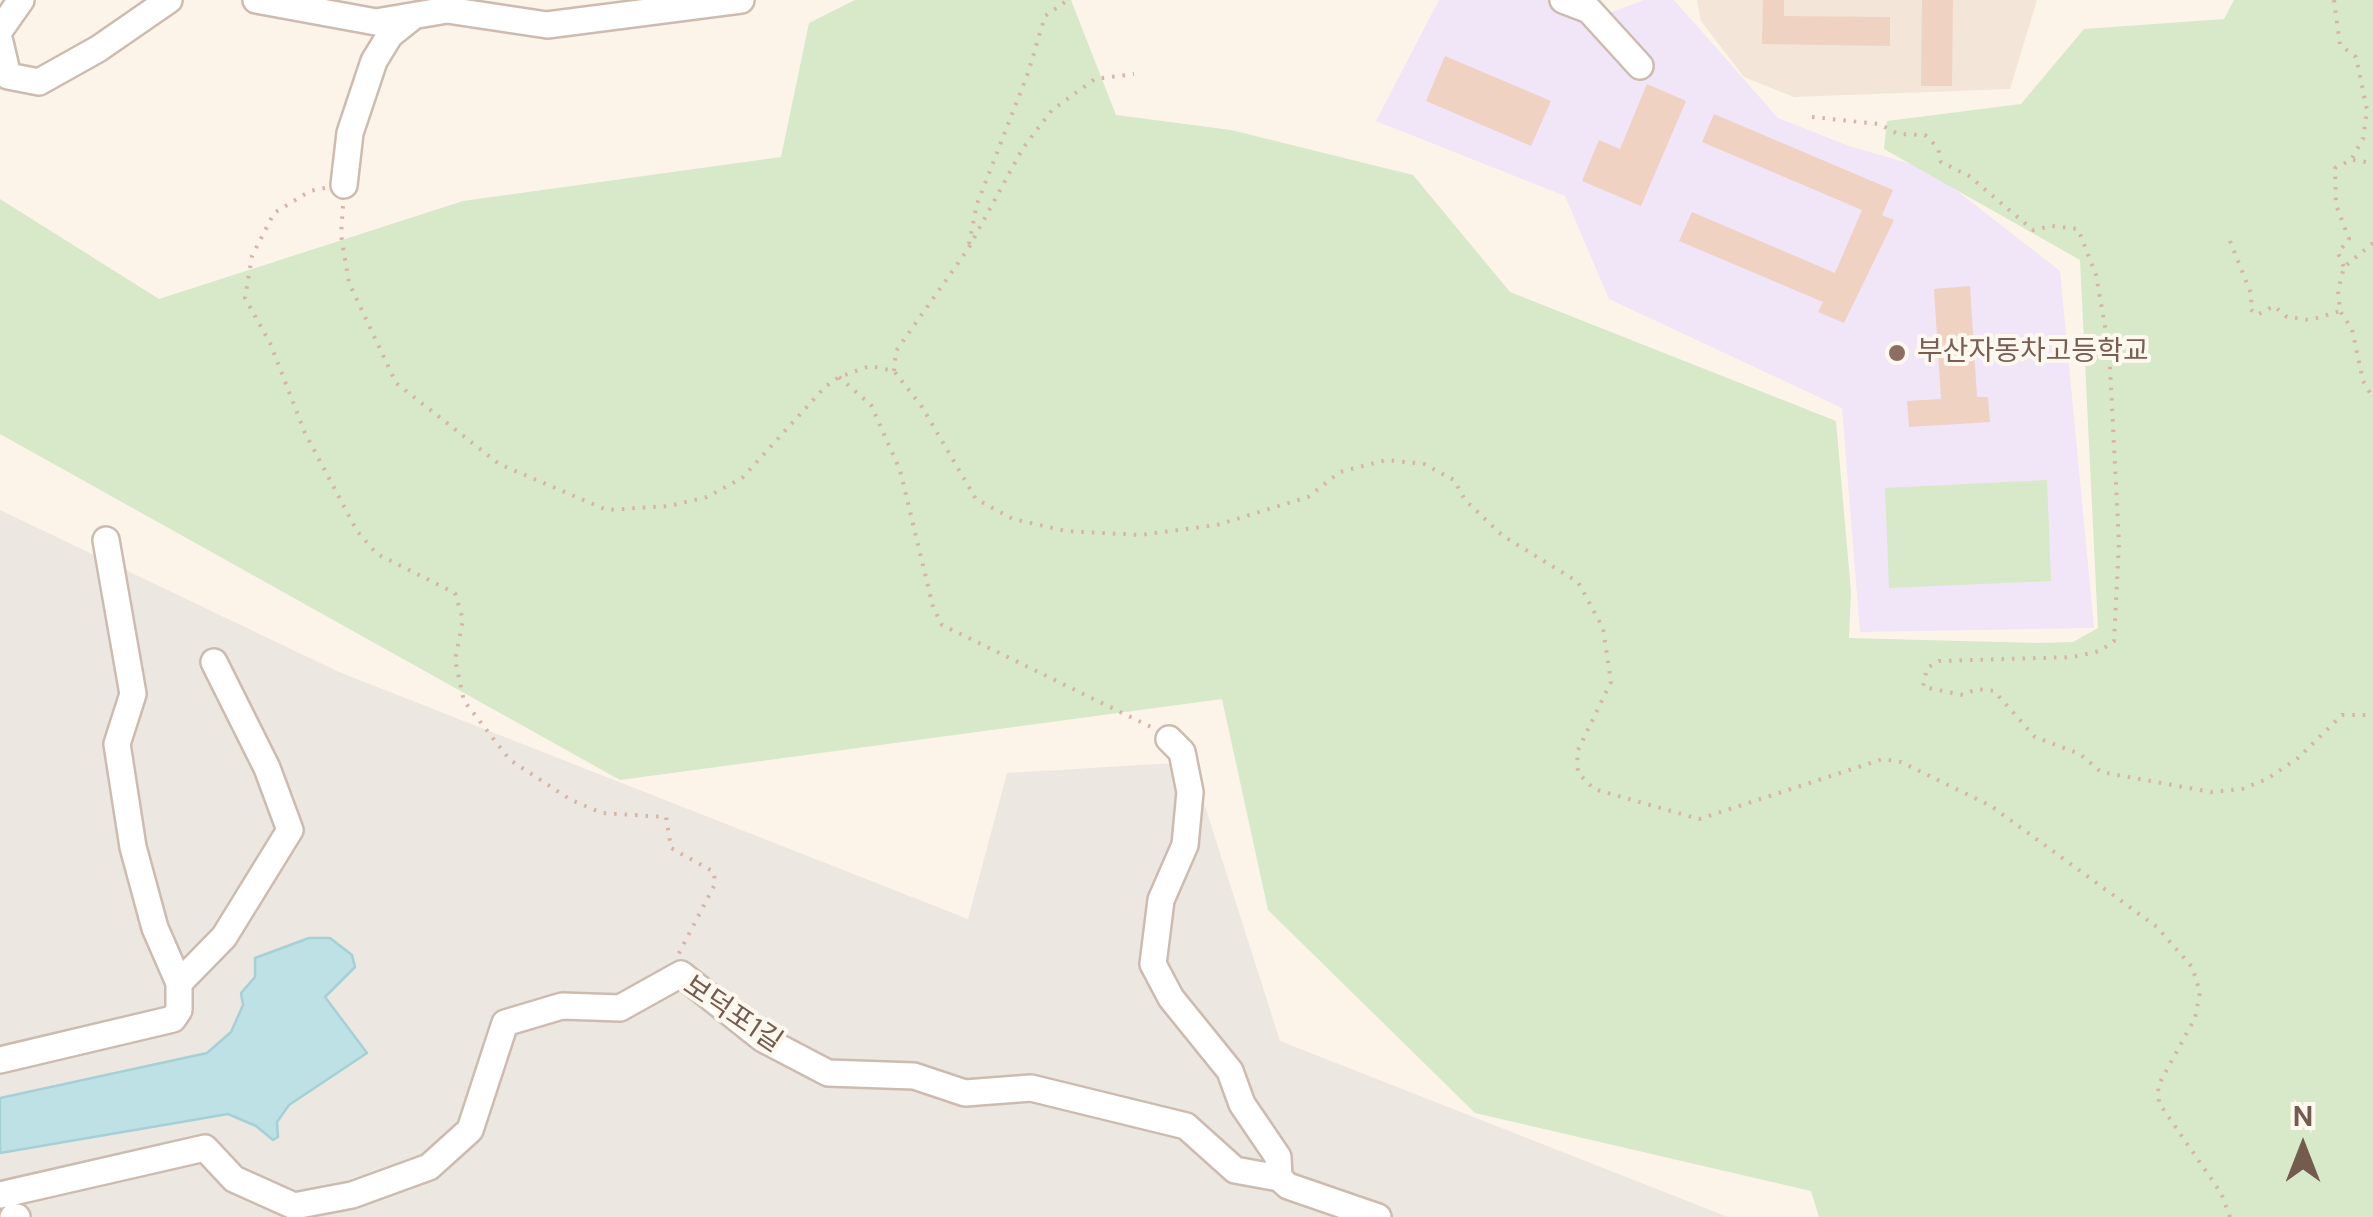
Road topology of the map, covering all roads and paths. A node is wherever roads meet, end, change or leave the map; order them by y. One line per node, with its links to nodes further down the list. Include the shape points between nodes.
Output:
1 (21, 0): 9 (street)
2 (169, 0): 10 (street, via 38,82 8,76)
3 (256, 0): 8 (street, via 376,22)
4 (741, 0): 8 (street, via 547,24 447,10)
5 (1068, 0): 19 (path, via 1044,16 976,204)
6 (1563, 0): 11 (street, via 1589,10)
7 (2334, 0): 14 (path, via 2340,46 2356,58 2368,110 2363,139)
8 (410, 19): 16 (street, via 374,61 350,133)
9 (0, 30)
10 (0, 42)
11 (1640, 66)
12 (1134, 74): 19 (path, via 1095,79 1052,110 1023,148)
13 (1812, 117): 27 (path, via 1925,135 1938,148 1940,162 1969,176 2033,230 2078,229 2096,276 2109,348 2119,543 2114,641 2073,657 1939,661 1927,668 1924,687 1962,696 1994,692 2035,737 2080,754 2101,772 2211,792 2267,779 2342,715)
14 (2350, 160): 15 (path); 20 (path, via 2335,168 2336,205 2348,239 2338,254)
15 (2373, 164)
16 (344, 185): 23 (path, via 341,235 349,283 396,383 499,464 607,510 670,506 707,497 742,478); 29 (path, via 310,191 274,213 252,256 245,298 357,530 377,554 455,593 463,620 455,660 464,701 501,748 558,792 602,814 666,817 671,848 714,872 715,884 680,946)
17 (2230, 241): 21 (path, via 2257,315 2274,306 2287,317 2310,320)
18 (2373, 243): 20 (path)
19 (968, 248): 22 (path, via 896,351)
20 (2344, 267): 21 (path)
21 (2340, 311): 24 (path, via 2352,328)
22 (894, 371): 23 (path, via 870,366); 35 (path, via 976,499 1014,520 1140,535 1217,525 1308,497 1340,472 1386,460 1424,464 1454,480 1503,536 1578,582 1603,628 1612,682 1577,752 1578,773 1594,789 1698,819 1883,759 1991,806 2157,927 2192,967 2200,992 2195,1018 2158,1086 2159,1103 2221,1193)
23 (839, 376): 28 (path, via 871,405 900,470 942,625)
24 (2373, 398)
25 (106, 540): 30 (street, via 133,694 117,744 130,830 155,928)
26 (214, 662): 30 (street, via 290,830 224,937)
27 (2373, 715)
28 (1169, 738): 32 (street, via 1182,752 1190,792 1186,844 1161,900 1153,964 1171,998 1230,1071 1242,1104 1278,1157)
29 (681, 974): 32 (street, 보덕포1길, via 763,1039 828,1073 914,1076 964,1093 1031,1088 1186,1126 1235,1170); 33 (street, 보덕포1길, via 620,1008 562,1006 506,1023 470,1130 429,1167 352,1195 294,1206 234,1179 205,1148)
30 (179, 984): 31 (street, via 173,1019)
31 (0, 1060)
32 (1279, 1178): 34 (street, 보덕포1길)
33 (0, 1195)
34 (1378, 1217)
35 (2230, 1217)

